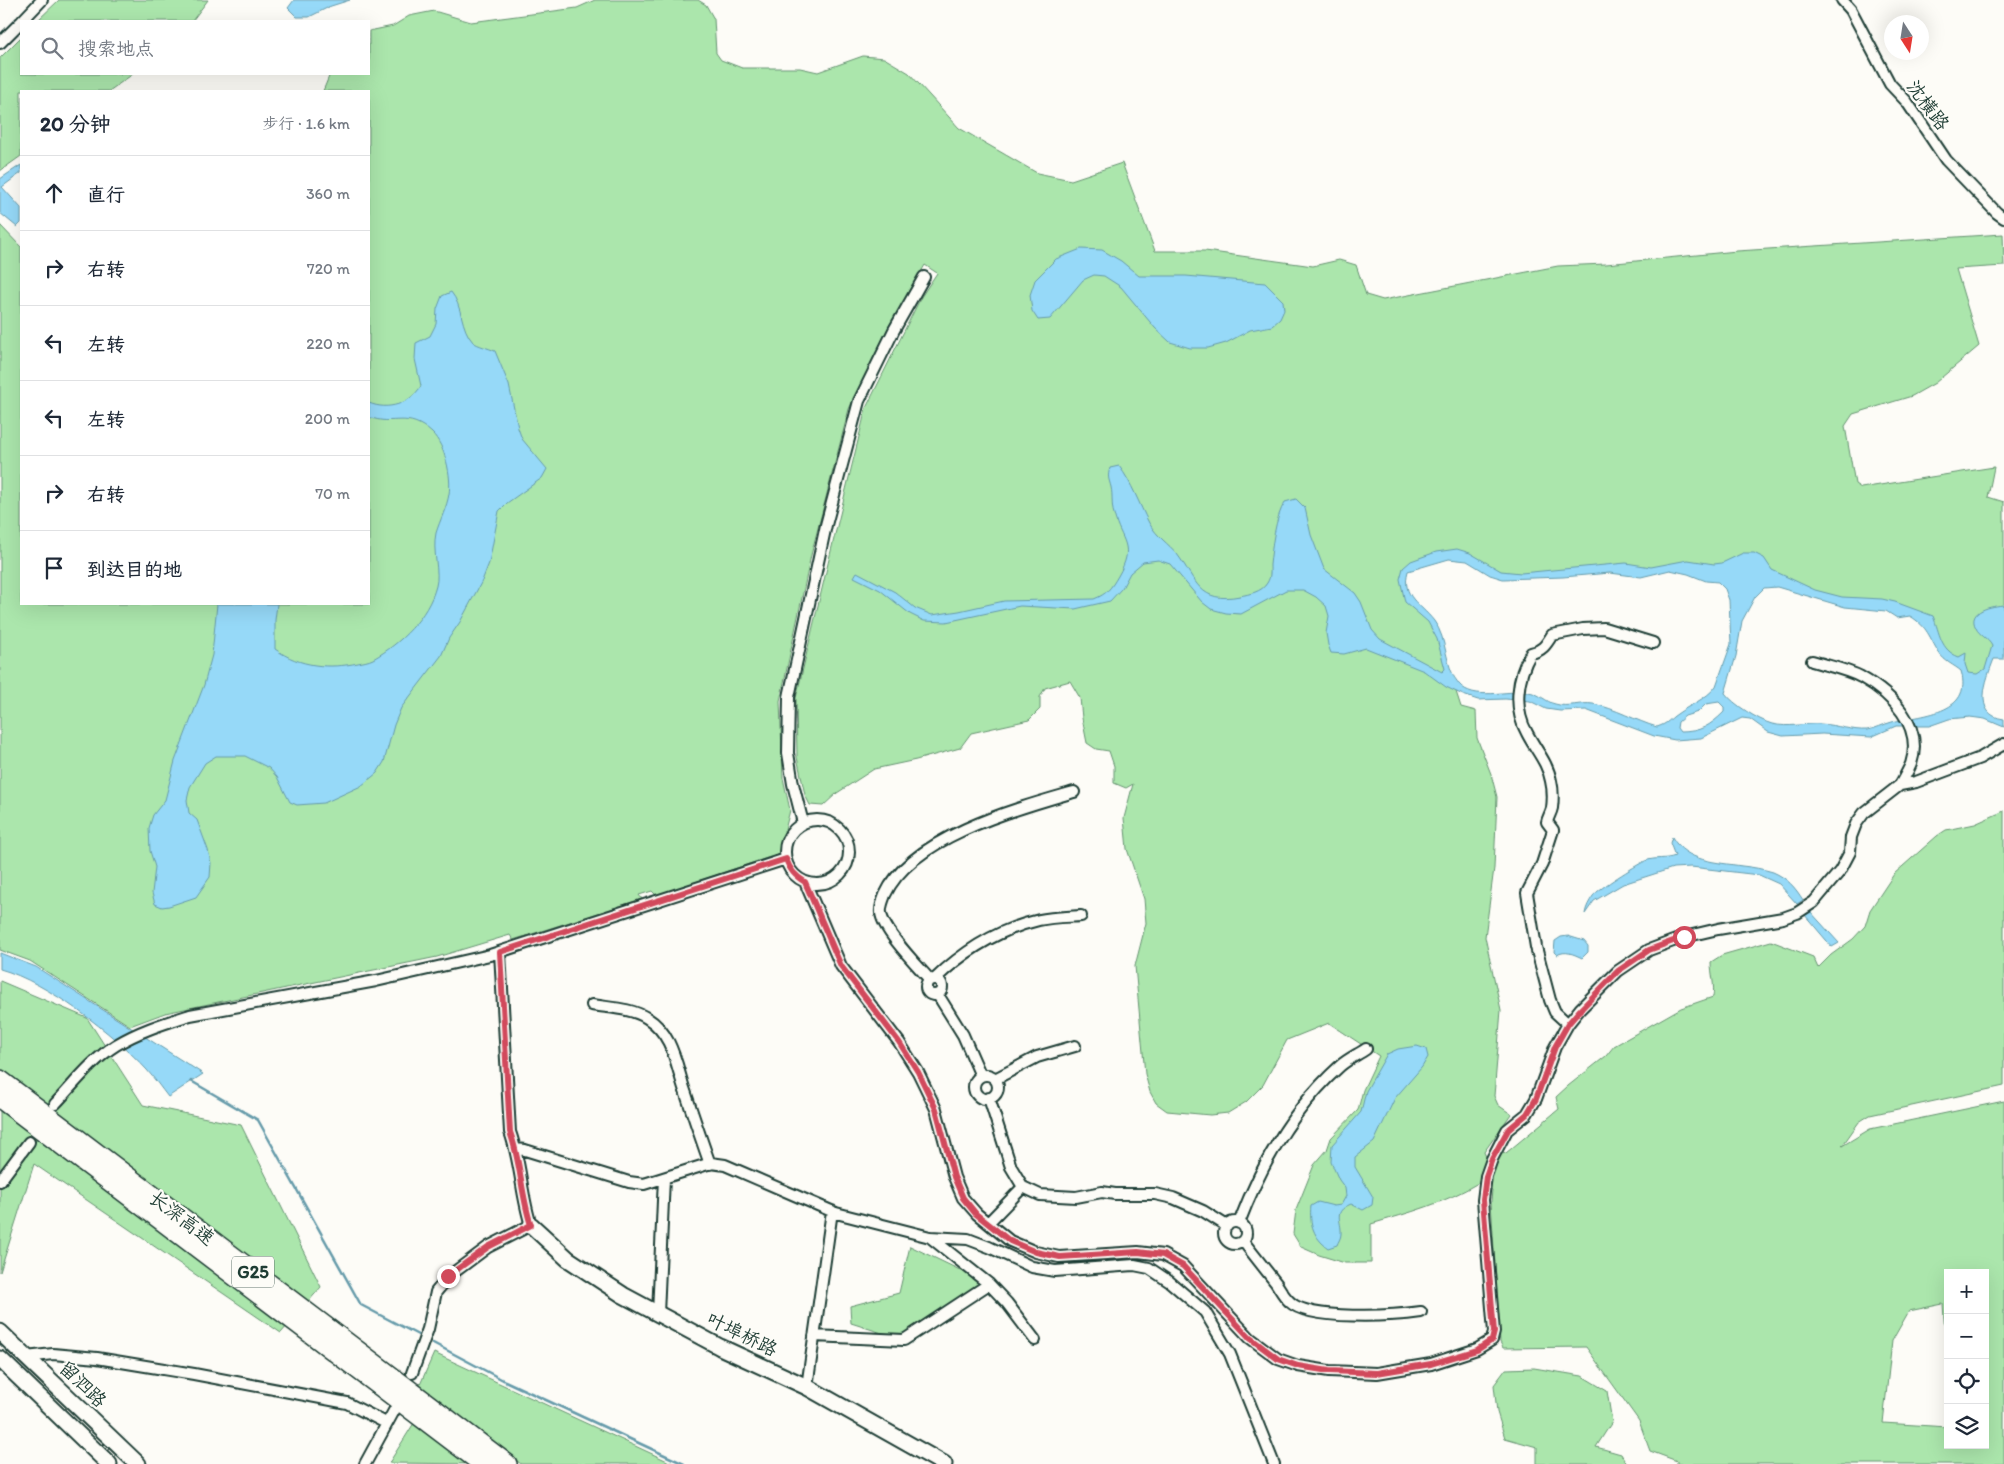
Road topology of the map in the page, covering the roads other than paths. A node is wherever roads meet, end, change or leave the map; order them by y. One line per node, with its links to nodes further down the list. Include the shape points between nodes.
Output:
1 (42, 0): 3 (street)
2 (1842, 0): 6 (street, 沈横路, via 1851,10 1890,84 1907,102 1946,160)
3 (24, 20)
4 (20, 24): 5 (street)
5 (0, 44)
6 (2004, 218)
7 (924, 277): 13 (street, via 859,401 826,525 789,697 788,753)
8 (1653, 643): 20 (street, via 1604,628 1552,635 1539,652 1531,653 1521,674 1519,706 1524,726 1547,767 1551,781 1552,810 1547,822 1553,830 1542,864 1527,894 1550,1000 1555,1012)
9 (1812, 661): 11 (street, via 1859,676 1895,702 1905,716 1914,746 1911,763)
10 (2003, 745): 11 (street, via 1980,758)
11 (1900, 785): 20 (street, via 1864,813 1856,824 1850,852 1843,866 1814,902 1783,918 1684,937 1649,950 1618,971)
12 (1074, 792): 18 (street, via 1023,807 940,842 900,872 889,886 882,901 881,913 885,923)
13 (803, 823): 14 (street, via 788,838); 15 (street, via 814,820 835,825 843,832 850,852 845,867 835,879 816,884)
14 (786, 859): 15 (street, via 796,877); 17 (street)
15 (805, 882): 36 (street, via 841,966 918,1072 936,1109 954,1177 963,1198)
16 (1081, 916): 18 (street, via 1039,920 1010,929 984,942)
17 (500, 952): 28 (street, via 376,981 190,1015 153,1027 115,1046); 30 (street, via 510,1132)
18 (933, 979): 23 (street, via 926,984 926,990 938,995 963,1035)
19 (592, 1006): 31 (street, via 633,1012 647,1018 662,1033 677,1060)
20 (1568, 1024): 36 (street, via 1555,1047 1536,1099 1527,1114 1508,1130 1486,1176 1483,1200 1494,1332 1492,1340 1477,1350 1431,1364 1377,1373 1298,1366 1278,1359 1250,1338 1183,1266 1163,1255 1138,1252 1060,1257 1036,1252 1010,1241)
21 (1075, 1046): 24 (street, via 1036,1057)
22 (1366, 1049): 37 (street, via 1342,1064 1297,1116 1271,1154)
23 (981, 1076): 24 (street); 27 (street, via 975,1081 974,1089 978,1096)
24 (995, 1079): 27 (street, via 997,1091)
25 (0, 1080): 58 (highway, 长深高速 / G25)
26 (0, 1098): 57 (highway, 长深高速 / G25)
27 (989, 1098): 34 (street, via 1011,1167)
28 (55, 1104)
29 (29, 1142): 33 (street)
30 (516, 1149): 32 (street, via 629,1182 644,1184); 38 (street)
31 (710, 1164): 32 (street); 35 (street, via 725,1165)
32 (664, 1178): 44 (street)
33 (0, 1181)
34 (1023, 1186): 36 (street); 39 (street, via 1040,1195 1155,1194 1203,1211)
35 (832, 1211): 40 (street); 46 (street)
36 (988, 1223)
37 (1239, 1223): 39 (street); 41 (street, via 1246,1231)
38 (531, 1225): 44 (street, 叶埠桥路, via 568,1259); 50 (street, via 488,1247 448,1276 436,1292 428,1329)
39 (1227, 1226): 41 (street, via 1225,1236 1230,1242 1237,1244)
40 (930, 1237): 42 (street); 60 (street, via 968,1239 1032,1267 1055,1271 1134,1265 1149,1268 1205,1312 1230,1354)
41 (1243, 1241): 43 (street, via 1289,1301 1300,1309 1371,1316)
42 (989, 1284): 46 (street, via 904,1340); 47 (street)
43 (1420, 1312)
44 (658, 1314): 51 (street, 叶埠桥路)
45 (0, 1332): 48 (street, 留泗路)
46 (814, 1336): 51 (street)
47 (1036, 1340)
48 (26, 1357): 53 (street, via 52,1354 97,1358 204,1376 347,1403); 55 (street, 留泗路)
49 (0, 1359): 54 (street)
50 (412, 1373)
51 (806, 1387): 59 (street, 叶埠桥路)
52 (395, 1409): 53 (street)
53 (386, 1423): 56 (street)
54 (109, 1464)
55 (138, 1464)
56 (365, 1464)
57 (483, 1464)
58 (506, 1464)
59 (944, 1464)
60 (1274, 1464)

